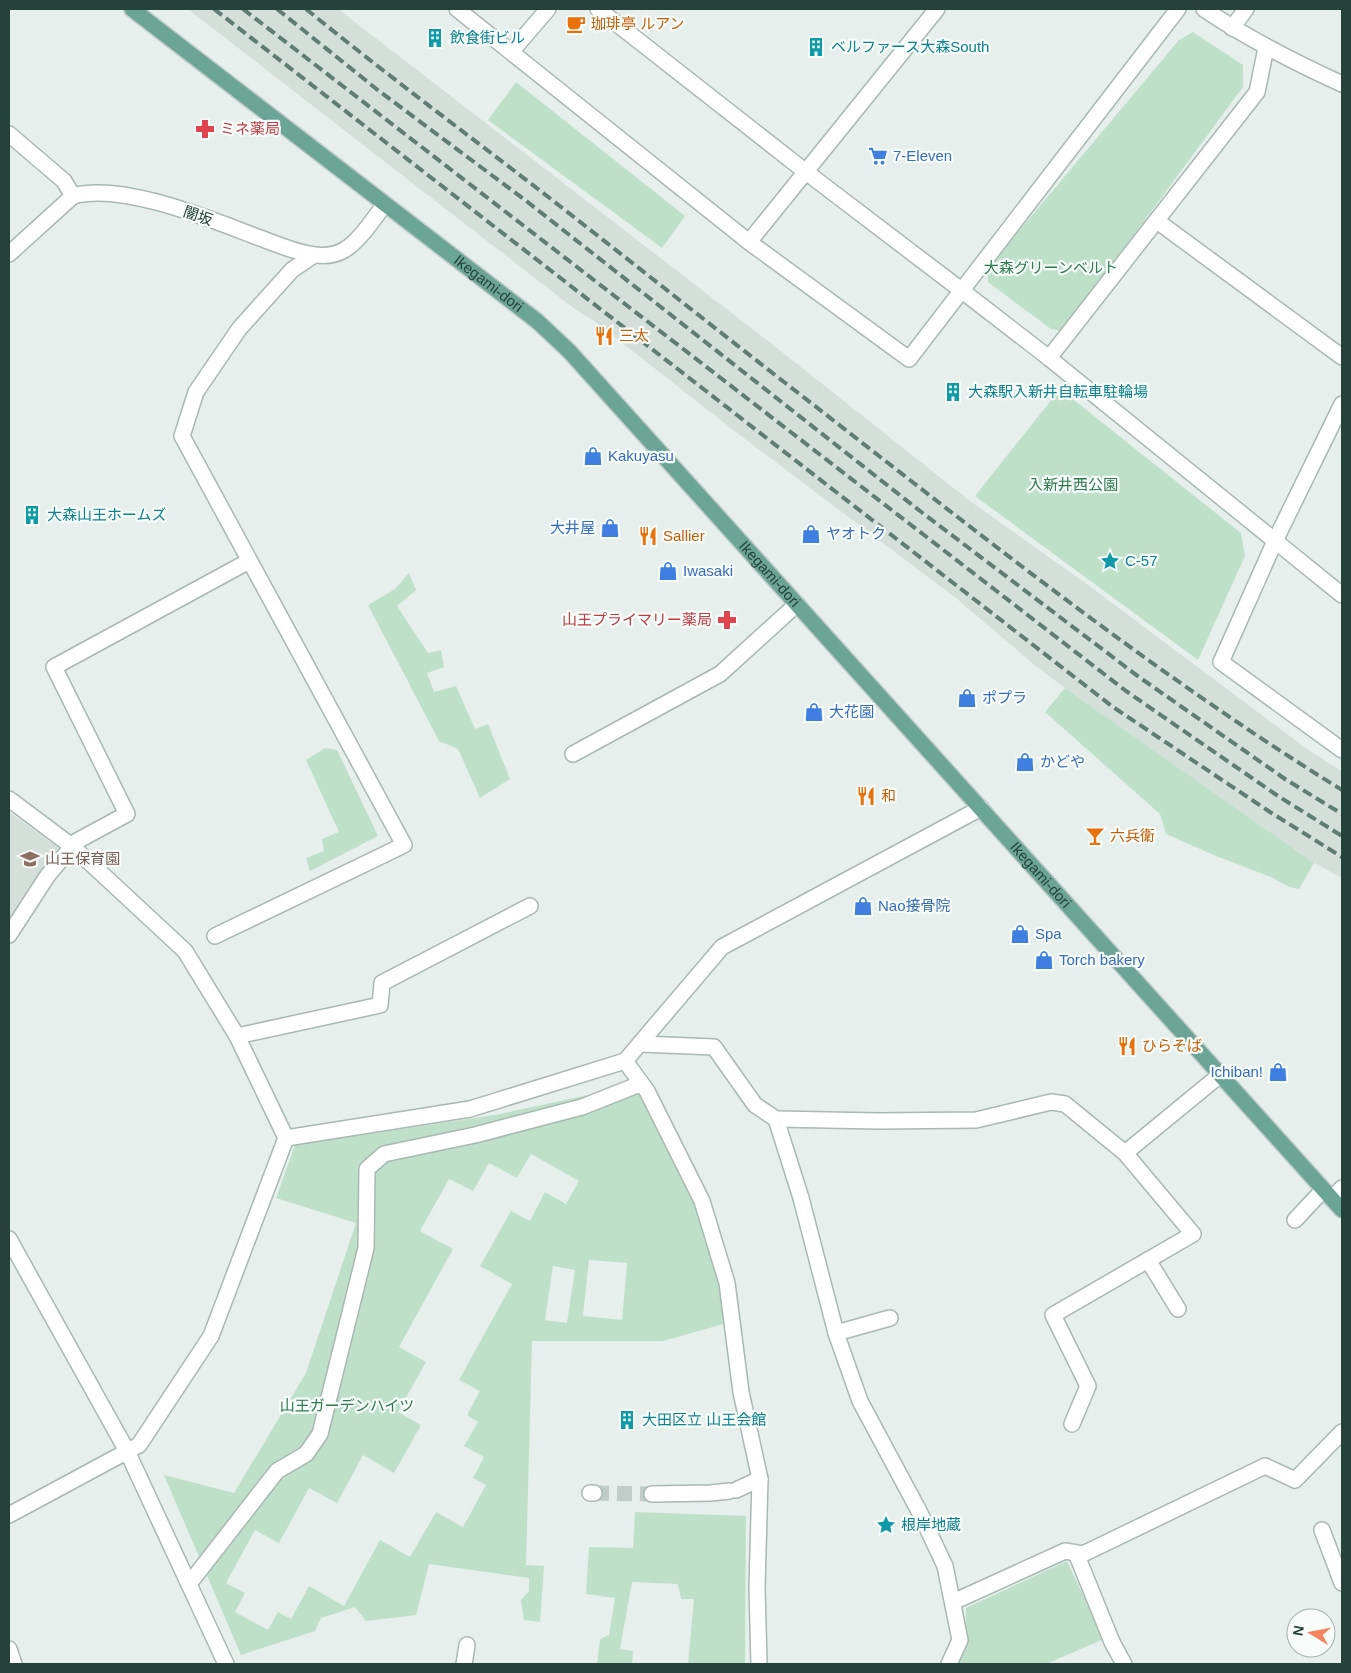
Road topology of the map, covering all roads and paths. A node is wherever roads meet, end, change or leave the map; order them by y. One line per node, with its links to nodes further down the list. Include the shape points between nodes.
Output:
1 (457, 9): 11 (street)
2 (548, 9): 11 (street)
3 (598, 9): 14 (street)
4 (937, 9): 14 (street)
5 (1178, 9): 21 (street)
6 (1204, 9): 9 (street)
7 (1246, 9): 9 (street)
8 (140, 11): 16 (main road, Ikegami-dori)
9 (1232, 28): 10 (street)
10 (1266, 48): 12 (street); 17 (street, via 1257,92)
11 (512, 52): 18 (street)
12 (1342, 84)
13 (9, 134): 15 (street, via 64,181)
14 (806, 172): 18 (street); 21 (street)
15 (73, 196): 19 (street); 20 (street, 闇坂, via 110,194 155,202)
16 (384, 204): 20 (street, 闇坂, via 344,250); 28 (main road, Ikegami-dori, via 553,336)
17 (1157, 221): 22 (street); 23 (street)
18 (749, 242): 21 (street, via 909,359)
19 (9, 254)
20 (314, 255): 26 (street, via 292,270 239,329 196,392 182,436)
21 (962, 290): 23 (street)
22 (1342, 357)
23 (1050, 358): 25 (street)
24 (1342, 404): 25 (street)
25 (1275, 541): 27 (street); 29 (street, via 1221,662)
26 (249, 561): 33 (street, via 54,667 127,814 77,841); 36 (street, via 404,845)
27 (1342, 595)
28 (797, 604): 30 (street, via 720,674); 32 (main road, Ikegami-dori)
29 (1342, 750)
30 (573, 754)
31 (9, 800): 33 (street)
32 (981, 808): 38 (street, via 722,947); 40 (main road, Ikegami-dori)
33 (73, 847): 35 (street, via 48,875); 37 (street, via 186,951)
34 (530, 906): 37 (street, via 382,983 380,1005)
35 (9, 935)
36 (215, 936)
37 (237, 1036): 43 (street)
38 (640, 1044): 39 (street); 42 (street, via 714,1047 755,1106)
39 (625, 1061): 41 (street); 43 (street, via 470,1109)
40 (1220, 1075): 44 (street); 45 (main road, Ikegami-dori)
41 (640, 1084): 55 (street, via 702,1201 724,1273 733,1318 741,1392); 61 (street, via 582,1107 475,1135 384,1154 367,1169 366,1248 320,1434 306,1454 276,1471)
42 (776, 1119): 44 (street, via 976,1120 1051,1102 1065,1104); 51 (street, via 801,1198)
43 (286, 1138): 54 (street, via 211,1336 139,1445)
44 (1125, 1153): 48 (street, via 1193,1234)
45 (1335, 1197): 46 (street)
46 (1295, 1220)
47 (9, 1239): 54 (street)
48 (1148, 1260): 49 (street); 52 (street, via 1053,1315 1088,1386)
49 (1178, 1310)
50 (890, 1318): 51 (street)
51 (836, 1332): 62 (street, via 860,1401 945,1566)
52 (1072, 1424)
53 (1342, 1432): 59 (street, via 1294,1480 1265,1466 1083,1554)
54 (127, 1451): 57 (street); 61 (street)
55 (760, 1479): 56 (street, via 732,1490 711,1493); 68 (street)
56 (652, 1494)
57 (9, 1515)
58 (1322, 1530): 60 (street)
59 (1076, 1553): 62 (street, via 1065,1551); 70 (street)
60 (1342, 1583)
61 (189, 1584): 66 (street)
62 (953, 1602): 69 (street, via 960,1640)
63 (467, 1645): 67 (street)
64 (9, 1649): 65 (street)
65 (14, 1664)
66 (226, 1664)
67 (464, 1664)
68 (759, 1664)
69 (949, 1664)
70 (1124, 1664)

